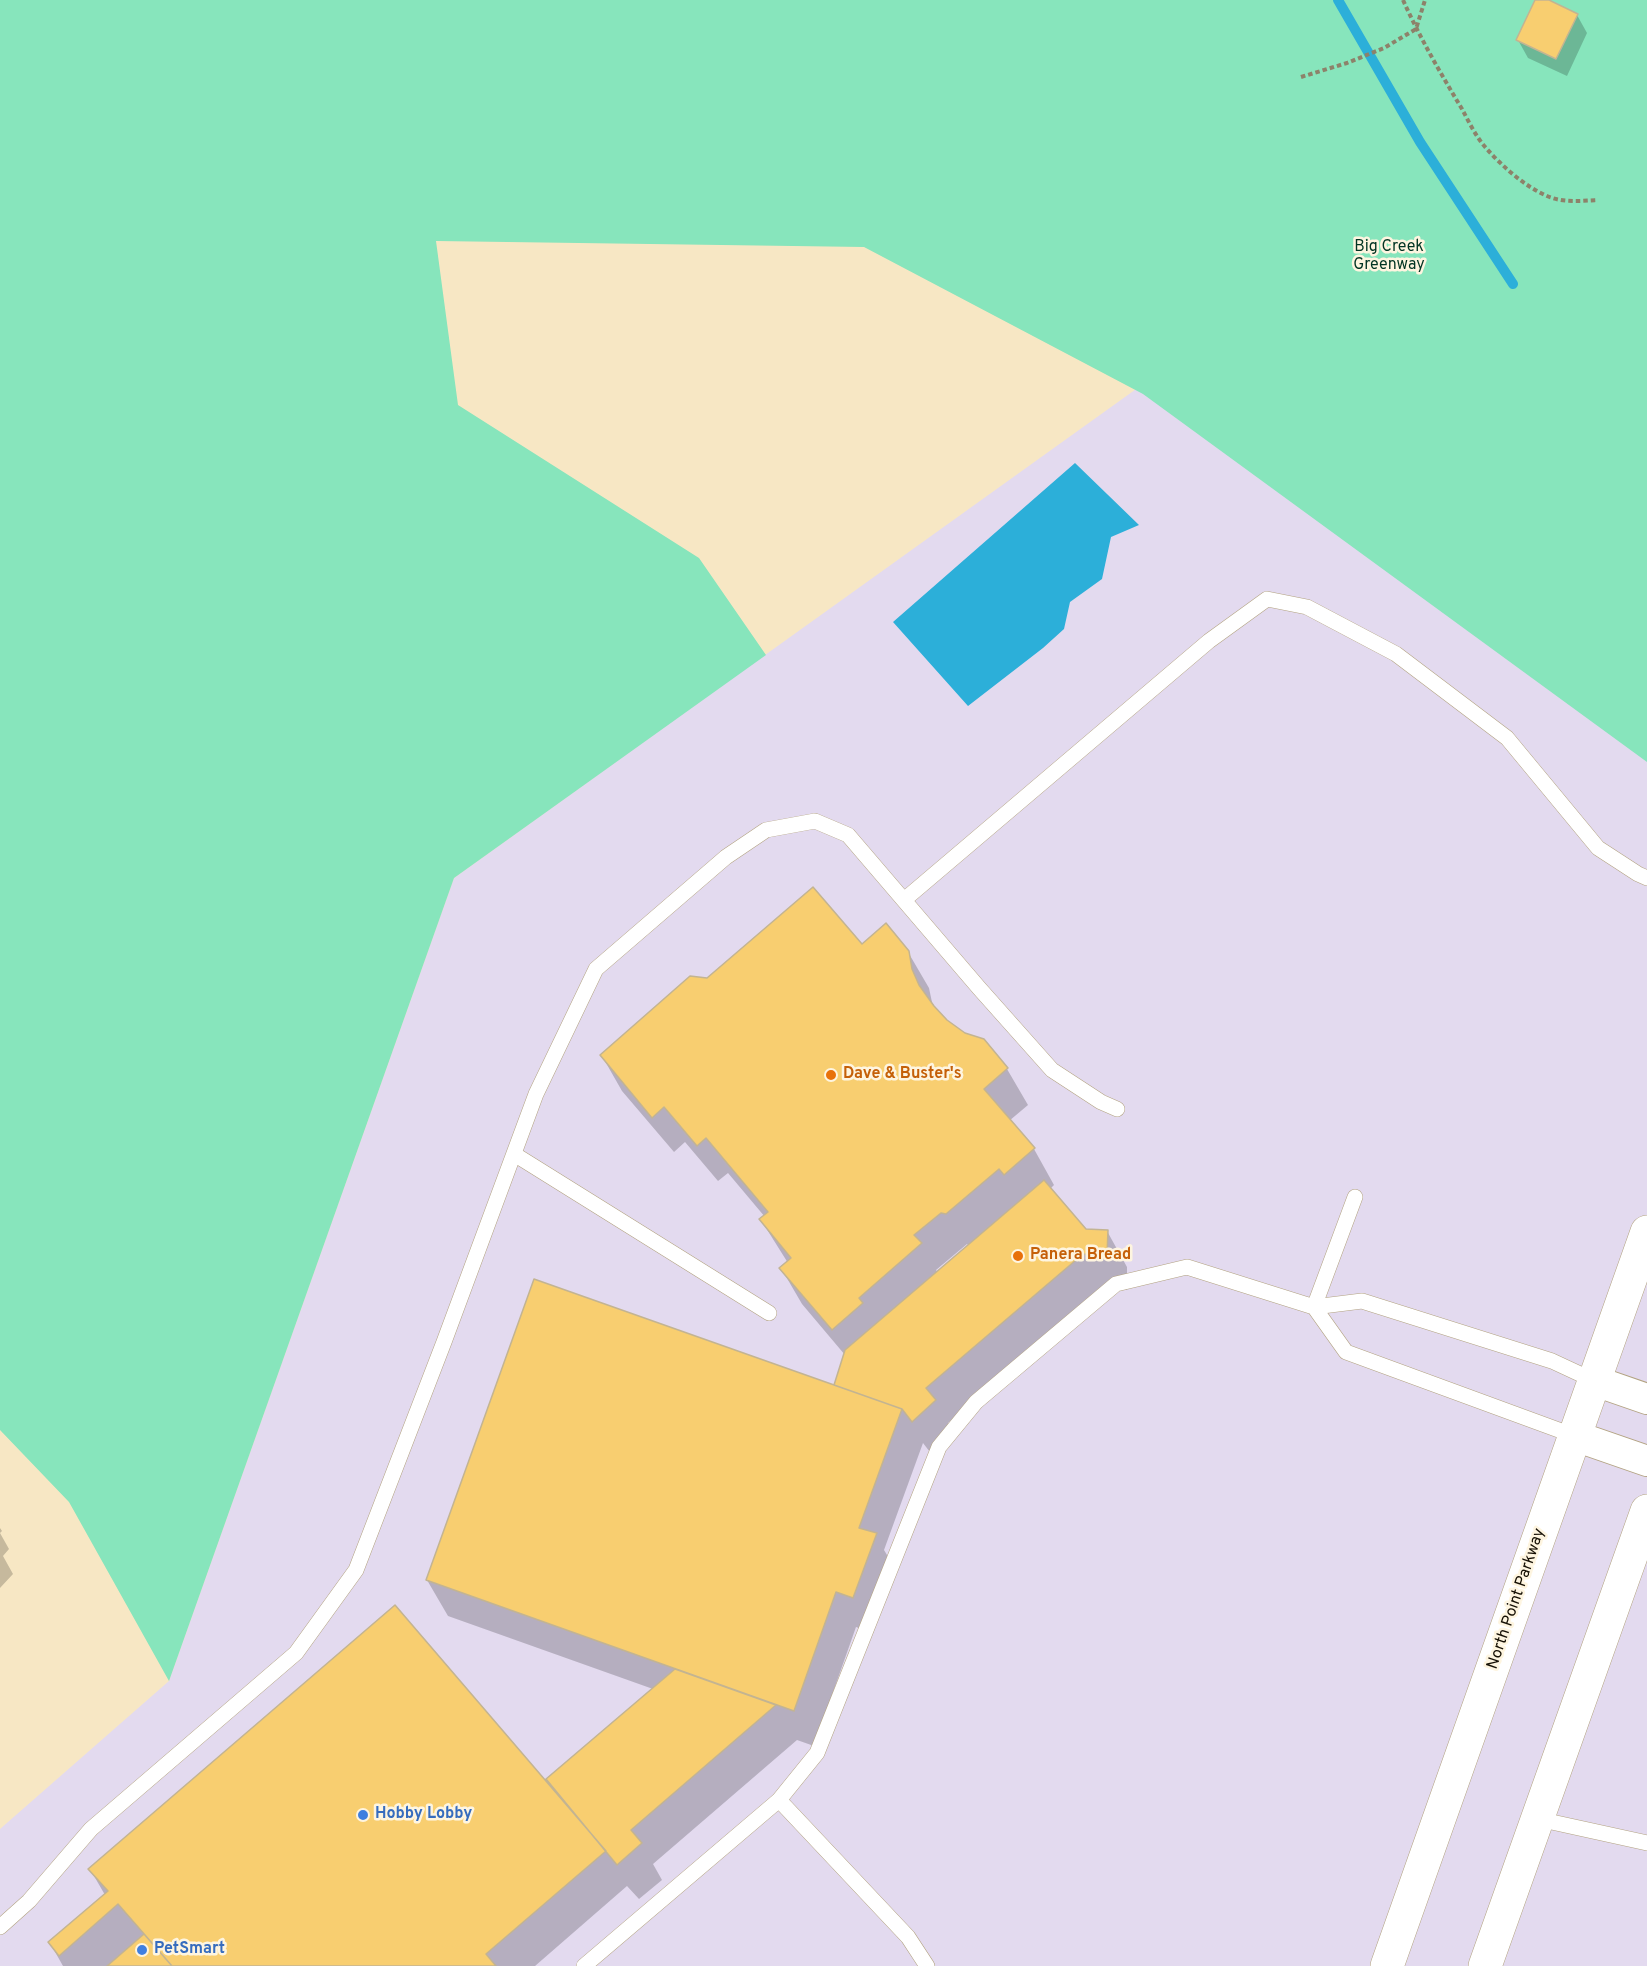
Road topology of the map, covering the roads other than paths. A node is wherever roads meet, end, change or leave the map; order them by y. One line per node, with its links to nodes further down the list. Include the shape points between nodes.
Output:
1 (1647, 878): 2 (lane, via 1598,848 1507,738 1396,654 1307,608 1267,598 1209,641)
2 (904, 900): 3 (lane, via 1052,1070); 4 (lane, via 848,835 815,821 766,830 726,857 596,969 536,1094)
3 (1117, 1109)
4 (514, 1154): 8 (lane); 17 (lane, via 356,1570 296,1653 92,1829)
5 (1355, 1197): 7 (lane)
6 (1647, 1232): 9 (street, North Point Parkway)
7 (1314, 1307): 9 (lane, via 1362,1301 1552,1361); 11 (lane, via 1346,1352); 14 (lane, via 1187,1267 1116,1284 976,1402 939,1447 817,1753)
8 (769, 1313)
9 (1594, 1381): 10 (street); 11 (street, North Point Parkway)
10 (1647, 1400)
11 (1575, 1436): 12 (street); 20 (street, North Point Parkway)
12 (1647, 1461)
13 (1647, 1511): 15 (street)
14 (779, 1800): 18 (lane); 19 (lane, via 908,1936)
15 (1538, 1819): 16 (lane); 21 (street)
16 (1647, 1844)
17 (0, 1927)
18 (584, 1966)
19 (927, 1966)
20 (1387, 1966)
21 (1485, 1966)

